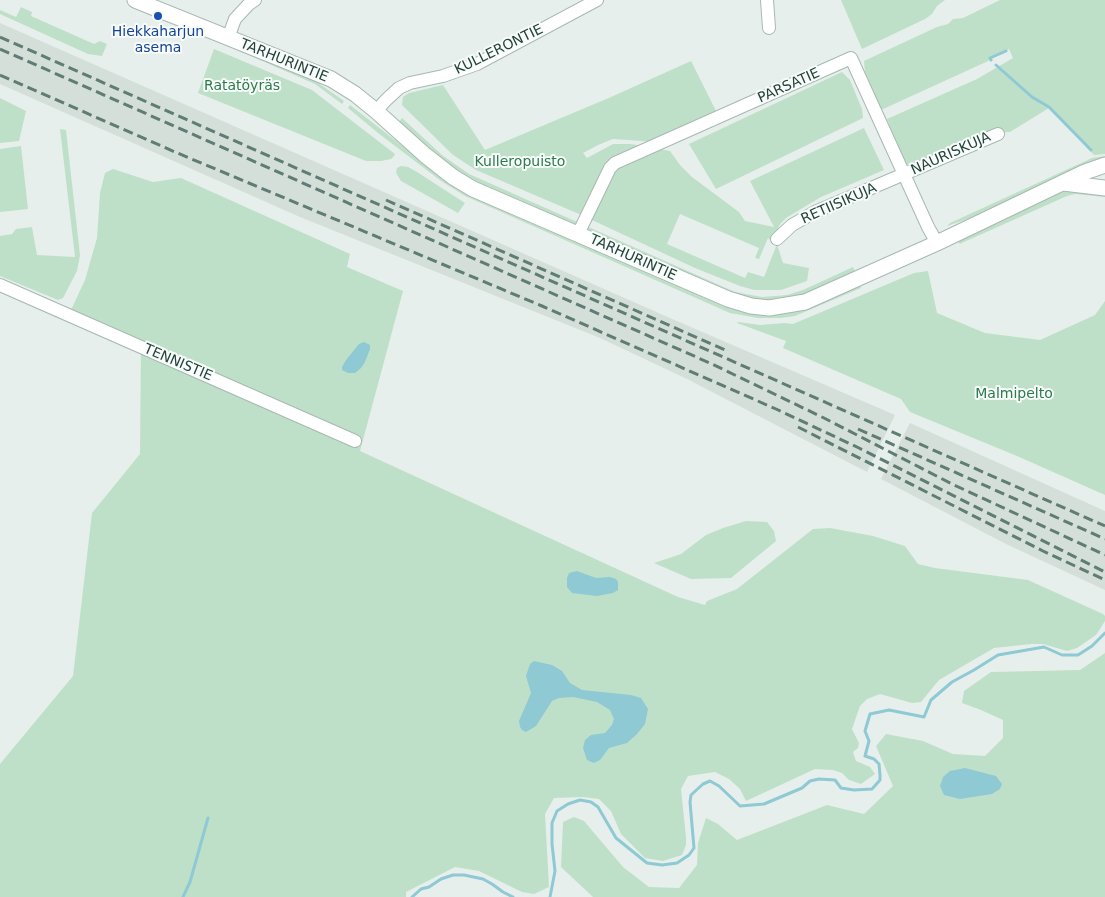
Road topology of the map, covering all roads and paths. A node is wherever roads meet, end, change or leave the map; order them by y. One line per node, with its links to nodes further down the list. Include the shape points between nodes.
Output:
1 (134, 0): 6 (street, TARHURINTIE)
2 (255, 0): 6 (street, via 235,19)
3 (597, 0): 7 (street, KULLERONTIE, via 477,64 399,88)
4 (767, 0): 5 (street)
5 (769, 28)
6 (228, 38): 7 (street, TARHURINTIE, via 330,79)
7 (376, 111): 13 (street, TARHURINTIE, via 453,177 473,189)
8 (998, 134): 10 (street, NAURISKUJA)
9 (1105, 165): 11 (street, TARHURINTIE)
10 (904, 175): 13 (street, PARSATIE, via 851,58 615,163); 14 (street, RETIISIKUJA, via 815,212 792,225); 15 (street, PARSATIE)
11 (1062, 182): 12 (street); 15 (street, TARHURINTIE)
12 (1105, 188)
13 (578, 234): 15 (street, TARHURINTIE, via 728,299 769,308 805,302)
14 (777, 239)
15 (937, 243)
16 (0, 285): 17 (street, TENNISTIE)
17 (355, 440)

